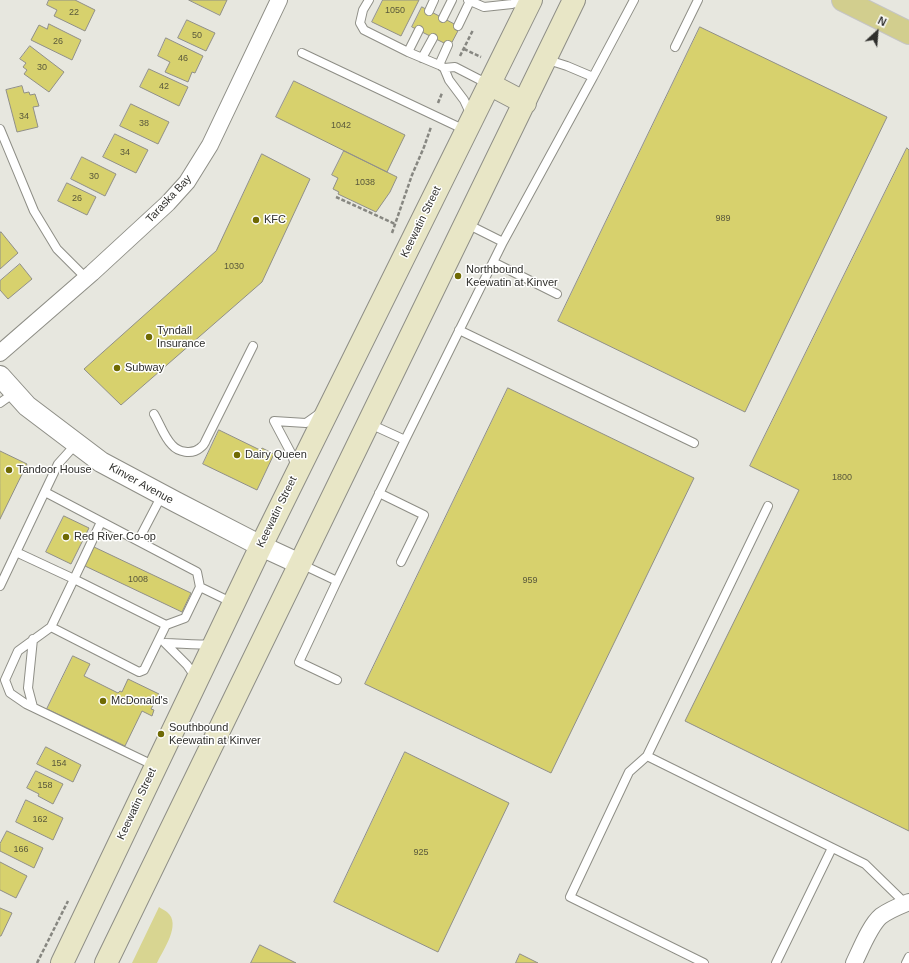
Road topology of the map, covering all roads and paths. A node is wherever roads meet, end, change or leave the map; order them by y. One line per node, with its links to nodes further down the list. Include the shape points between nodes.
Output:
1 (279, 0): 42 (street, Taraska Bay, via 210,145 187,182 168,203)
2 (369, 0): 22 (lane, via 360,23 364,30)
3 (434, 0): 13 (lane)
4 (452, 0): 14 (lane)
5 (469, 0): 12 (lane); 15 (lane)
6 (526, 0): 12 (lane)
7 (531, 0): 31 (main road, Keewatin Street)
8 (574, 0): 26 (main road)
9 (634, 0): 29 (lane)
10 (698, 0): 20 (lane)
11 (843, 0): 17 (main road)
12 (484, 7): 21 (path)
13 (429, 11)
14 (443, 18)
15 (458, 26)
16 (419, 30): 22 (lane)
17 (909, 33)
18 (433, 38): 24 (lane)
19 (448, 46): 27 (lane)
20 (675, 47)
21 (464, 49): 25 (path); 28 (path)
22 (408, 52): 24 (lane)
23 (302, 53): 33 (lane)
24 (422, 58): 27 (lane)
25 (482, 58)
26 (546, 59): 29 (lane); 32 (main road)
27 (441, 66): 28 (lane); 30 (lane)
28 (455, 67): 31 (lane)
29 (593, 77): 40 (lane)
30 (449, 80): 33 (path); 34 (lane, via 464,100)
31 (489, 84): 32 (main road); 34 (main road, Keewatin Street)
32 (525, 103): 37 (main road)
33 (434, 116): 34 (lane); 38 (path)
34 (469, 124): 49 (main road, Keewatin Street)
35 (0, 129): 42 (lane, via 34,211 57,250)
36 (336, 197): 38 (path)
37 (466, 223): 40 (lane); 51 (main road)
38 (395, 224): 39 (path)
39 (390, 238)
40 (503, 242): 41 (lane)
41 (493, 262): 43 (lane); 44 (lane)
42 (86, 278): 46 (street, Taraska Bay)
43 (557, 294)
44 (459, 330): 52 (lane); 54 (lane)
45 (253, 346): 50 (lane, via 200,448 186,452 178,450 171,444)
46 (0, 353)
47 (0, 376): 48 (street, Kinver Avenue)
48 (7, 398): 53 (street, Kinver Avenue, via 27,406)
49 (329, 406): 55 (main road, Keewatin Street); 55 (lane, via 306,423 274,421 291,453)
50 (154, 414)
51 (369, 423): 52 (lane); 65 (main road)
52 (405, 440): 57 (lane)
53 (76, 443): 56 (lane, via 58,464); 58 (street, Kinver Avenue, via 101,462)
54 (694, 443)
55 (297, 471): 62 (main road, Keewatin Street)
56 (45, 492): 60 (lane); 63 (lane)
57 (379, 493): 64 (lane, via 424,515); 67 (lane)
58 (162, 495): 61 (lane); 62 (street, Kinver Avenue)
59 (768, 506): 79 (lane)
60 (101, 522): 61 (lane); 66 (lane)
61 (138, 542): 69 (lane, via 198,572)
62 (260, 546): 65 (street, Kinver Avenue); 70 (main road, Keewatin Street)
63 (16, 552): 66 (lane); 68 (lane)
64 (401, 562)
65 (300, 564): 67 (lane); 87 (main road)
66 (74, 579): 71 (lane); 72 (lane)
67 (337, 580): 77 (lane, via 299,662)
68 (0, 586)
69 (200, 587): 70 (lane); 71 (lane, via 185,618)
70 (233, 603): 75 (main road, Keewatin Street)
71 (166, 625): 74 (lane)
72 (51, 627): 73 (lane); 74 (lane, via 139,672 144,670)
73 (33, 639): 78 (lane, via 28,688); 78 (lane, via 18,651 5,680 10,693)
74 (162, 642): 75 (lane); 76 (lane, via 187,665)
75 (214, 644): 76 (main road, Keewatin Street)
76 (197, 680): 80 (main road, Keewatin Street)
77 (337, 680)
78 (33, 707): 80 (lane)
79 (647, 756): 81 (lane); 88 (lane, via 629,772 570,896)
80 (156, 766): 86 (main road, Keewatin Street)
81 (832, 848): 82 (lane, via 865,864); 89 (lane)
82 (907, 903): 90 (street, via 880,917 868,934)
83 (65, 905): 85 (path)
84 (909, 957): 91 (lane)
85 (37, 963)
86 (62, 963)
87 (106, 963)
88 (704, 963)
89 (776, 963)
90 (854, 963)
91 (906, 963)

